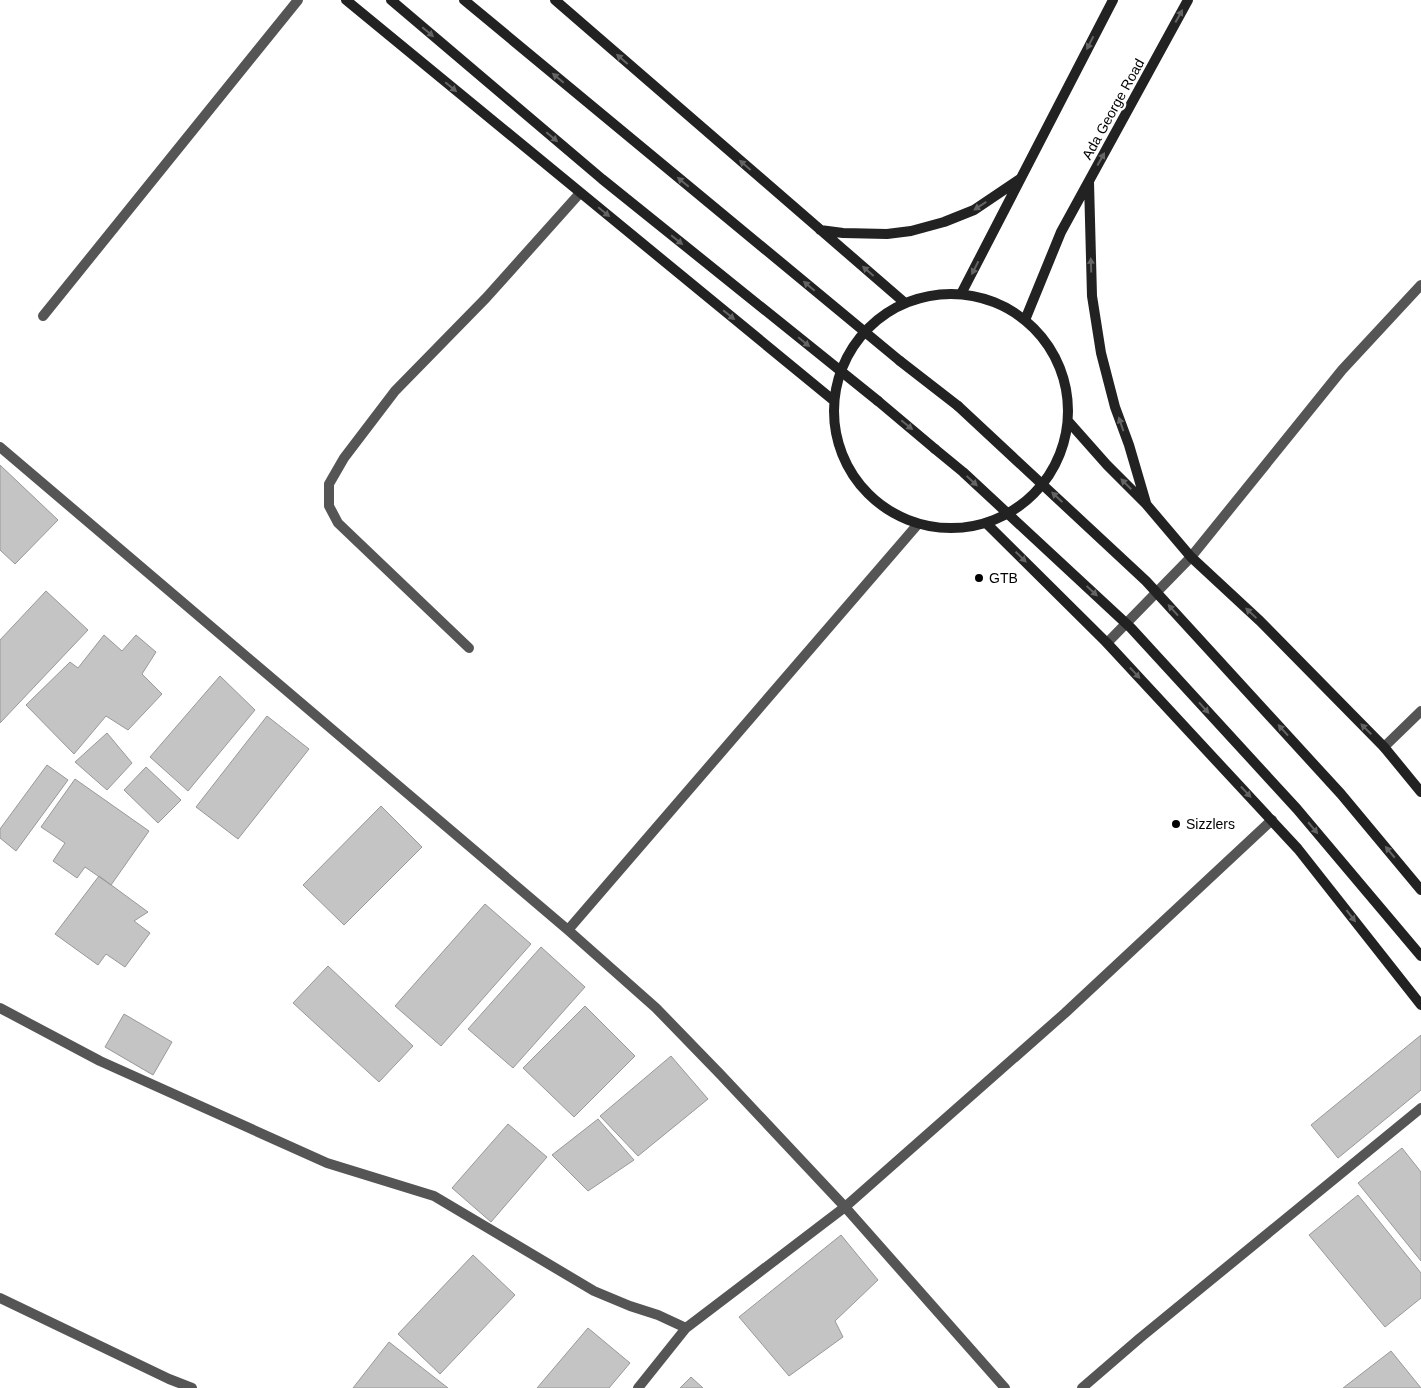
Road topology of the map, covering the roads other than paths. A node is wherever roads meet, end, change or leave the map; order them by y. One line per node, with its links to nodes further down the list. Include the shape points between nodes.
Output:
1 (298, 0): 15 (street)
2 (346, 0): 10 (main road, one-way to 10)
3 (391, 0): 32 (main road, one-way to 32, bridge, via 602,179 949,461 1124,621 1297,809)
4 (464, 0): 30 (main road, one-way to 4, bridge, via 1341,794 1146,581 1057,497 958,406)
5 (554, 0): 11 (main road, one-way to 5)
6 (1113, 0): 8 (main road, one-way to 8)
7 (1188, 0): 9 (main road, Ada George Road, one-way to 7)
8 (1021, 179): 11 (main road, one-way to 11, via 974,210 911,231 887,234); 13 (main road, one-way to 13)
9 (1089, 182): 16 (main road, Ada George Road, via 1061,232); 20 (main road, one-way to 9, via 1101,352 1092,296)
10 (580, 193): 17 (main road, one-way to 17); 25 (street, via 486,298 395,391 344,458 329,484 329,506 338,523)
11 (820, 230): 14 (main road, one-way to 11)
12 (1421, 285): 23 (street, via 1342,370)
13 (961, 294): 14 (main road, via 938,294); 16 (main road, via 984,298)
14 (905, 303): 17 (main road, via 875,321 859,337 846,356)
15 (43, 316)
16 (1025, 320): 18 (main road, via 1042,336 1064,376)
17 (833, 400): 22 (main road, via 838,446 860,486 896,515)
18 (1068, 422): 20 (main road, one-way to 18); 21 (main road, via 1056,466 1043,485 1008,514)
19 (0, 447): 31 (street)
20 (1146, 504): 23 (main road)
21 (986, 523): 22 (main road, via 940,528); 24 (main road, one-way to 24)
22 (918, 524): 31 (street)
23 (1192, 557): 24 (street); 27 (main road, one-way to 23)
24 (1107, 642): 29 (main road, one-way to 29)
25 (470, 648)
26 (1421, 711): 27 (street)
27 (1384, 747): 28 (main road)
28 (1421, 792)
29 (1272, 820): 33 (main road, one-way to 33); 36 (street, via 1065,1013)
30 (1421, 890)
31 (568, 930): 36 (street, via 656,1008)
32 (1421, 956)
33 (1421, 1006)
34 (0, 1008): 38 (street, via 100,1061 327,1163 434,1196 594,1291)
35 (1421, 1108): 42 (street)
36 (845, 1206): 38 (street); 41 (street)
37 (0, 1298): 39 (street)
38 (686, 1328): 40 (street)
39 (192, 1388)
40 (638, 1388)
41 (1005, 1388)
42 (1082, 1388)

